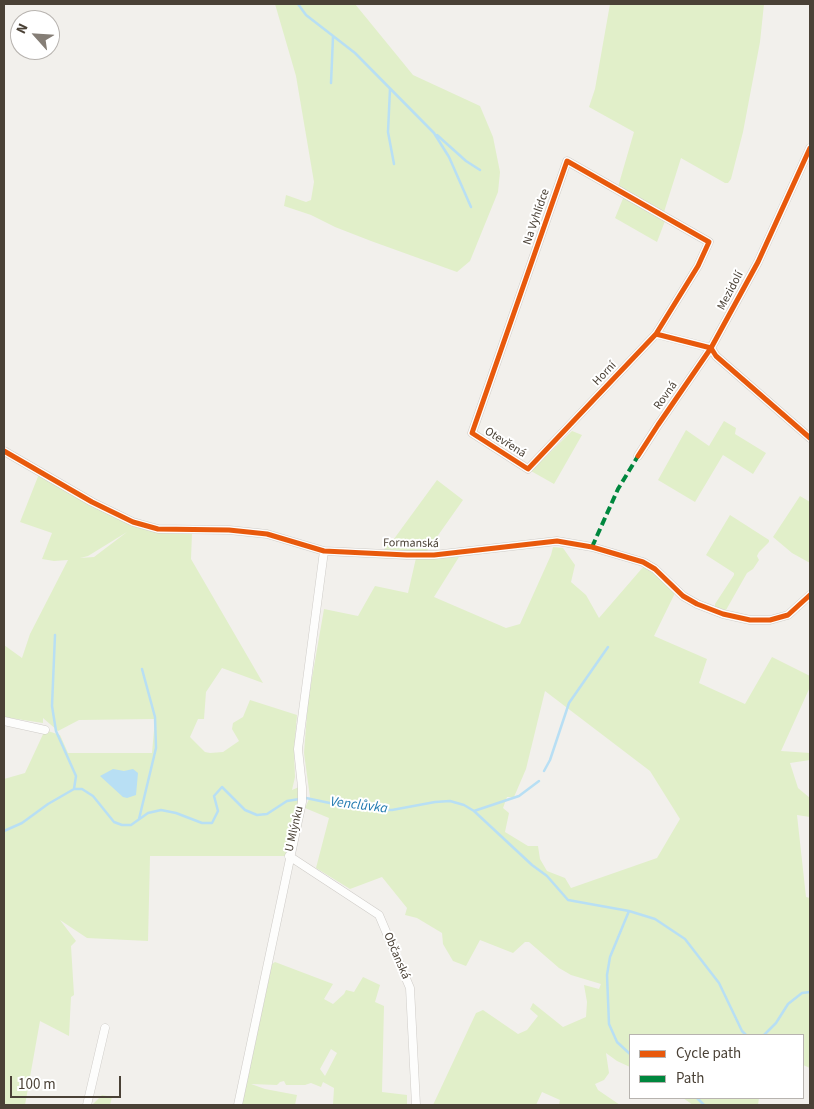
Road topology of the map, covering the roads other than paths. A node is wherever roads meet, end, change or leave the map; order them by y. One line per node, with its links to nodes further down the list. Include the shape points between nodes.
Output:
1 (810, 148): 4 (street, Mezidolí, via 758,262)
2 (709, 242): 3 (street, Horní); 5 (street, Na Vyhlídce, via 567,161)
3 (656, 334): 4 (street); 9 (street, Horní)
4 (711, 348): 6 (street); 8 (street, Rovná)
5 (472, 433): 9 (street, Otevřená)
6 (810, 438)
7 (4, 451): 10 (street, Formanská, via 133,522 158,529 267,534)
8 (638, 456)
9 (528, 469)
10 (324, 551): 11 (street, Formanská, via 434,556 557,541 643,562 683,596 732,617 782,618); 14 (street, U Mlýnku, via 298,749 302,802)
11 (810, 595)
12 (4, 721): 13 (street)
13 (44, 730)
14 (289, 856): 17 (street, U Mlýnku); 18 (street, Občanská, via 379,915 410,988)
15 (105, 1028): 16 (street)
16 (87, 1105)
17 (238, 1105)
18 (416, 1105)

